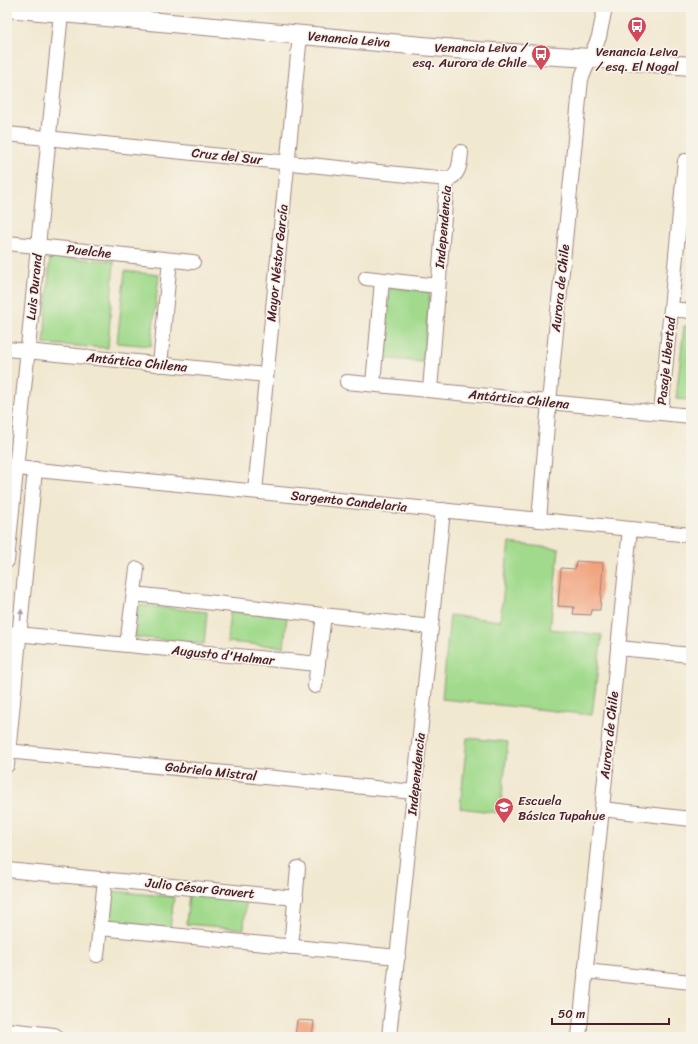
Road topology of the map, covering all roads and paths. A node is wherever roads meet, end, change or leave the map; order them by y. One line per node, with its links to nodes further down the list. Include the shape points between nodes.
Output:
1 (605, 7): 7 (street, Aurora de Chile, via 599,37)
2 (7, 8): 3 (street, Venancia Leiva)
3 (27, 8): 5 (street, Venancia Leiva)
4 (118, 12): 5 (street, Venancia Leiva); 6 (street, Venancia Leiva)
5 (61, 13): 10 (street, Luis Durand)
6 (300, 35): 7 (street, Venancia Leiva); 13 (street, Mayor Néstor García)
7 (590, 58): 8 (street, Venancia Leiva); 32 (street, Aurora de Chile, via 581,79)
8 (691, 66)
9 (7, 134): 10 (street, Cruz del Sur)
10 (49, 138): 13 (street, Cruz del Sur); 17 (street, Luis Durand)
11 (461, 152): 14 (street, Independencia, via 456,175)
12 (685, 161): 15 (street, Pasaje Libertad)
13 (287, 163): 14 (street, Cruz del Sur); 28 (street, Mayor Néstor García)
14 (447, 179): 22 (street, Independencia)
15 (686, 196): 23 (street, Pasaje Libertad)
16 (7, 243): 17 (street, Puelche)
17 (38, 246): 18 (street, Puelche); 26 (street, Luis Durand)
18 (170, 260): 19 (street, Puelche); 27 (street)
19 (193, 262)
20 (366, 278): 21 (street, Independencia)
21 (382, 280): 22 (street, Independencia); 30 (street)
22 (438, 286): 31 (street, Independencia)
23 (671, 309): 24 (street, Pasaje Libertad); 33 (street, Pasaje Libertad)
24 (691, 311)
25 (7, 349): 26 (street, Antártica Chilena)
26 (28, 351): 27 (street, Antártica Chilena); 35 (street, Luis Durand)
27 (160, 365): 28 (street, Antártica Chilena)
28 (266, 375): 37 (street, Mayor Néstor García)
29 (347, 382): 30 (street, Antártica Chilena)
30 (373, 384): 31 (street, Antártica Chilena)
31 (430, 390): 32 (street, Antártica Chilena)
32 (549, 402): 33 (street, Antártica Chilena); 39 (street, Aurora de Chile)
33 (661, 413): 34 (street, Antártica Chilena)
34 (691, 416)
35 (12, 467): 36 (street, Sargento Candelaria); 42 (street, Luis Durand)
36 (35, 469): 37 (street, Sargento Candelaria); 47 (street, one-way to 36)
37 (255, 491): 38 (street, Sargento Candelaria)
38 (442, 510): 39 (street, Sargento Candelaria); 46 (street, Independencia)
39 (539, 520): 40 (street, Sargento Candelaria)
40 (630, 529): 41 (street, Sargento Candelaria); 49 (street, Aurora de Chile)
41 (691, 535)
42 (7, 561)
43 (136, 569): 44 (street)
44 (134, 594): 45 (street); 48 (street)
45 (324, 615): 46 (street); 51 (street)
46 (431, 627): 55 (street, Independencia)
47 (13, 634): 48 (street, Augusto d'Halmar); 53 (street)
48 (127, 646): 51 (street, Augusto d'Halmar)
49 (618, 648): 50 (street); 56 (street, Aurora de Chile)
50 (691, 655)
51 (318, 664): 52 (street)
52 (315, 686)
53 (8, 751): 54 (street); 55 (street, Gabriela Mistral)
54 (7, 765)
55 (414, 792): 65 (street, Independencia)
56 (602, 810): 57 (street); 66 (street, Aurora de Chile)
57 (691, 819)
58 (298, 868): 61 (street)
59 (7, 870): 60 (street, Julio César Gravert)
60 (105, 879): 61 (street, Julio César Gravert); 62 (street)
61 (296, 898): 63 (street)
62 (100, 928): 63 (street); 64 (street)
63 (291, 946): 65 (street)
64 (97, 955)
65 (398, 957): 70 (street, Independencia)
66 (585, 971): 67 (street); 71 (street, Aurora de Chile)
67 (691, 982)
68 (7, 1032): 69 (street)
69 (54, 1037)
70 (389, 1037)
71 (579, 1037)

